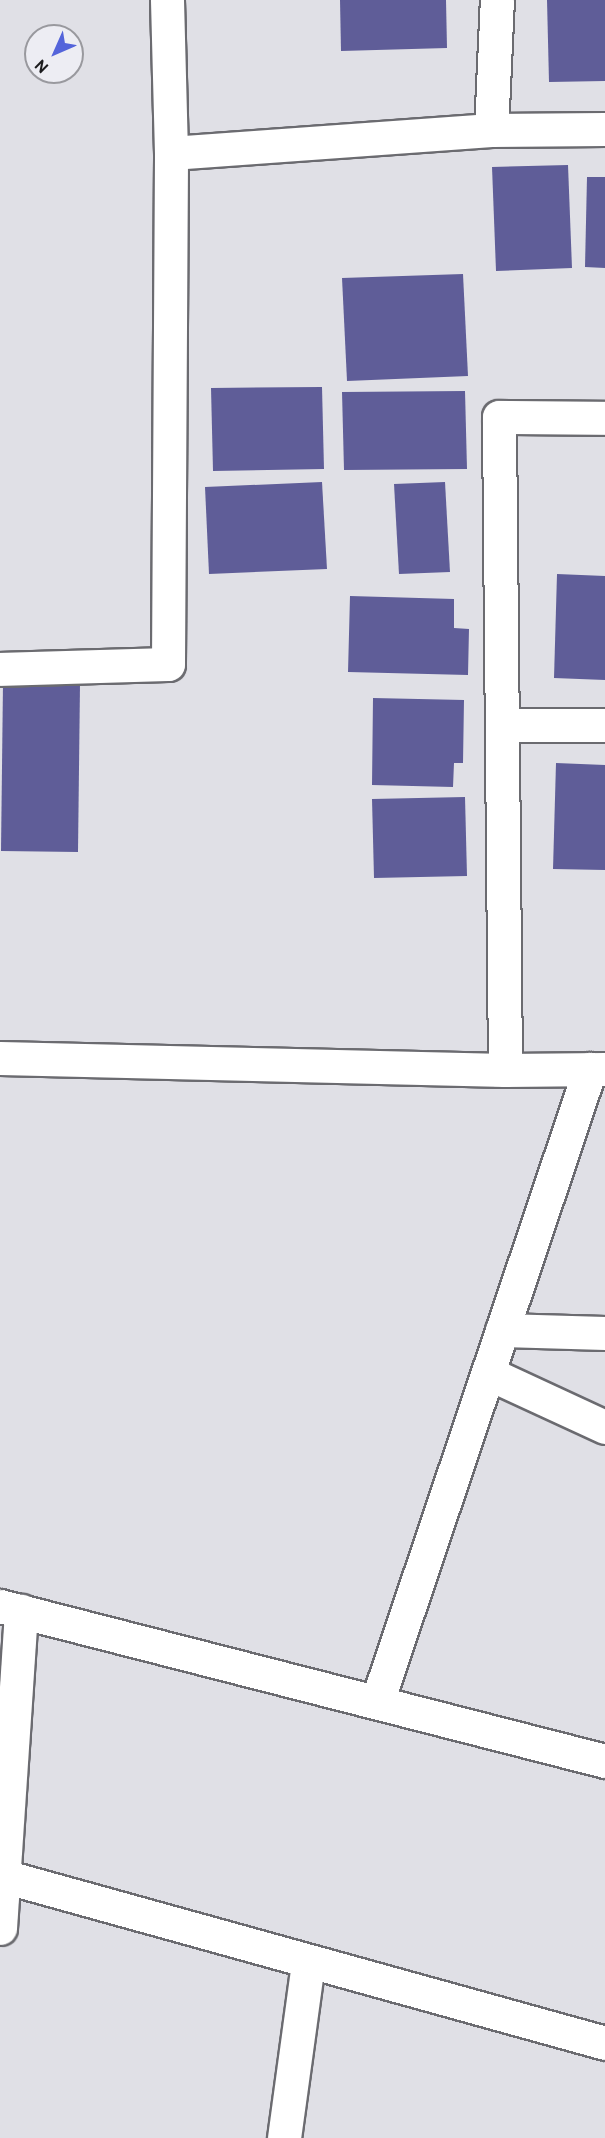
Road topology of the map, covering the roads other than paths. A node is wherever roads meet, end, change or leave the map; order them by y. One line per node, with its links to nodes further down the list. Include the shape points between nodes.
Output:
1 (166, 0): 5 (street)
2 (497, 0): 4 (street)
3 (605, 129): 4 (street)
4 (492, 130): 5 (street)
5 (171, 153): 7 (street, via 168,664)
6 (605, 418): 8 (street, via 499,417)
7 (0, 669)
8 (502, 725): 9 (street); 12 (street)
9 (605, 725)
10 (0, 1058): 12 (street)
11 (597, 1069): 12 (street); 13 (street)
12 (505, 1070)
13 (502, 1330): 14 (street); 15 (street)
14 (605, 1333)
15 (488, 1373): 16 (street); 18 (street)
16 (605, 1427)
17 (11, 1608): 18 (street); 20 (street)
18 (377, 1702): 19 (street)
19 (605, 1761)
20 (3, 1876): 21 (street); 22 (street)
21 (0, 1928)
22 (308, 1963): 23 (street); 24 (street)
23 (605, 2043)
24 (284, 2138)

